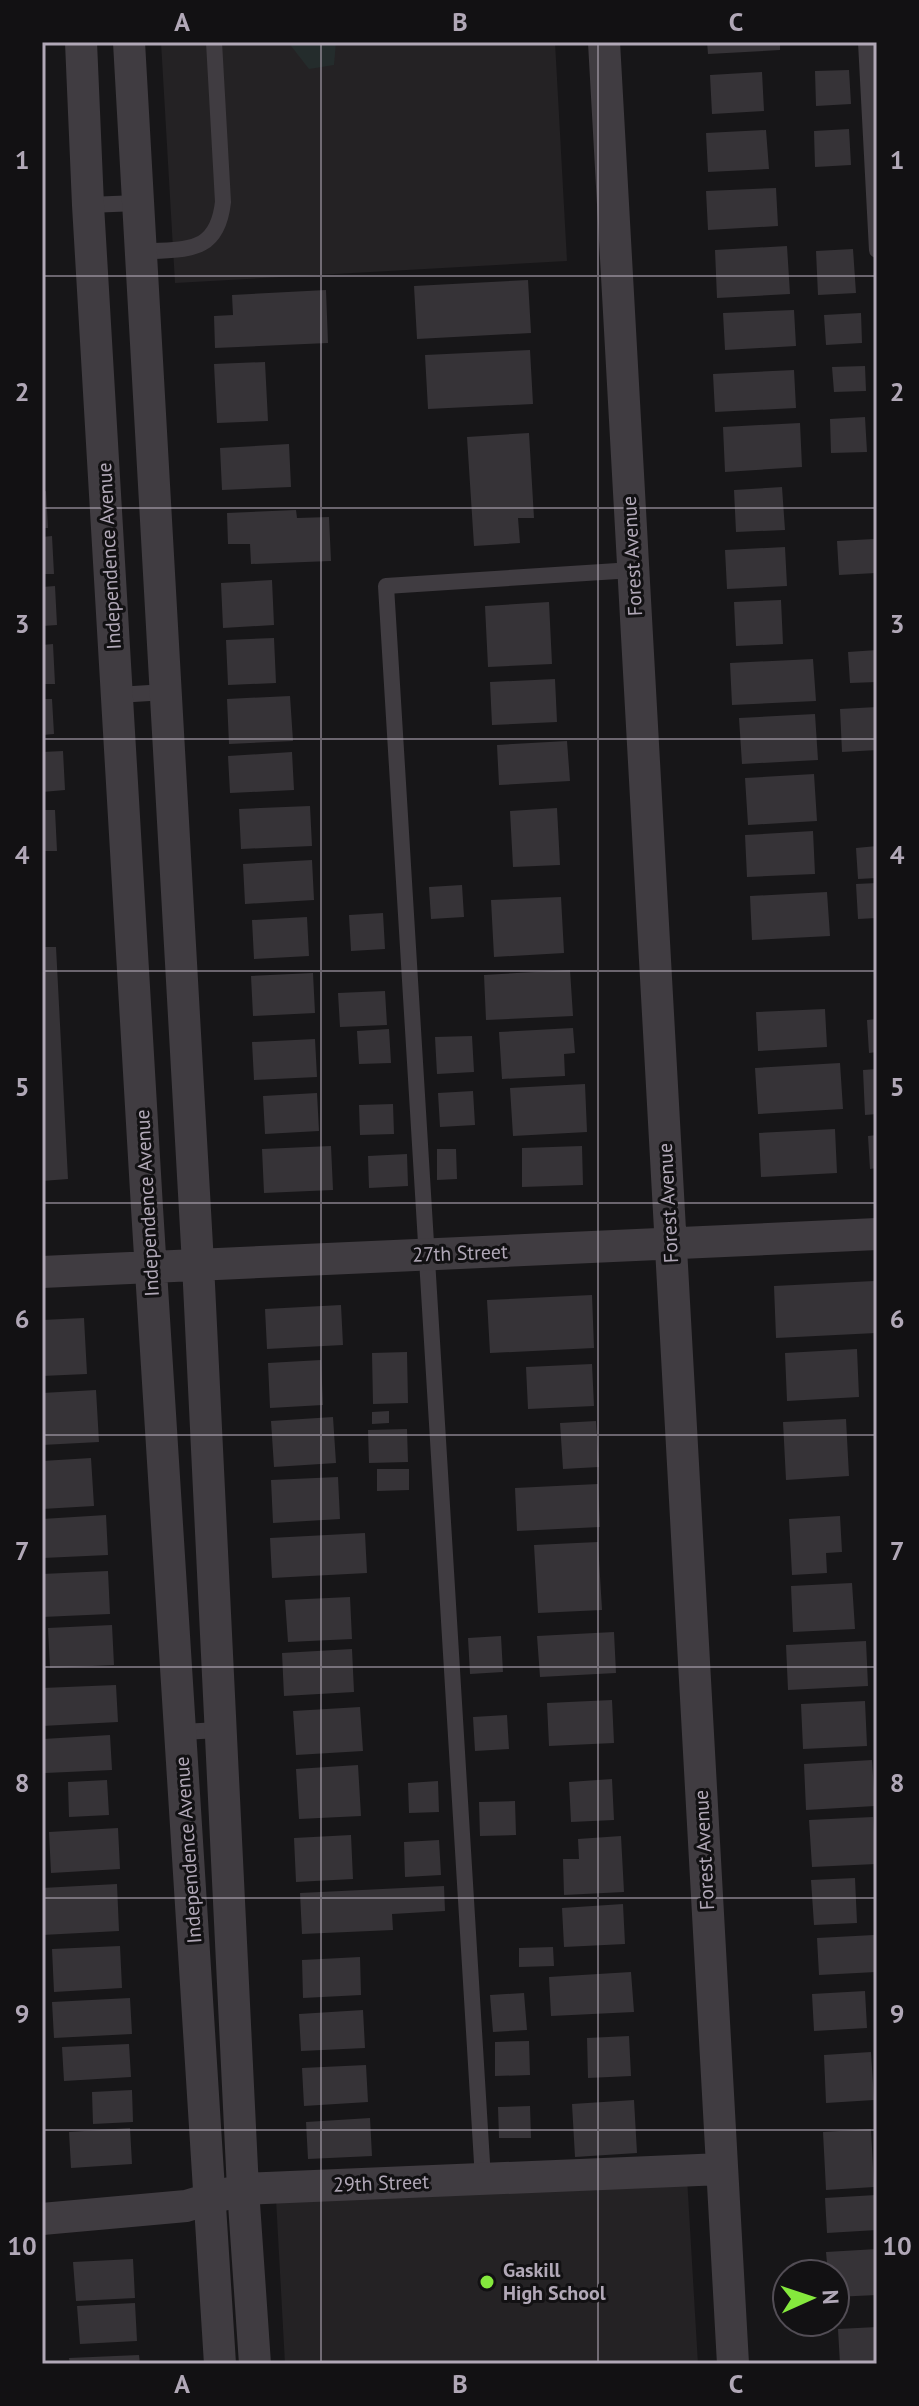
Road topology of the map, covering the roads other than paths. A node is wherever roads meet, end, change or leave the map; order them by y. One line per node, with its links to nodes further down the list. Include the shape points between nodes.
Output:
1 (81, 42): 7 (street, Independence Avenue)
2 (129, 42): 6 (street, Independence Avenue)
3 (214, 42): 9 (lane, via 222,216 214,234 198,247)
4 (604, 42): 10 (street, Forest Avenue)
5 (866, 42): 8 (lane)
6 (138, 203): 7 (lane); 9 (street, Independence Avenue)
7 (88, 205): 12 (street, Independence Avenue)
8 (877, 250)
9 (141, 252): 11 (street, Independence Avenue)
10 (633, 570): 14 (street, Forest Avenue); 15 (lane, via 386,586)
11 (166, 692): 12 (lane); 16 (street, Independence Avenue)
12 (117, 695): 17 (street, Independence Avenue)
13 (877, 1234): 14 (street, 27th Street)
14 (670, 1244): 15 (street, 27th Street); 21 (street, Forest Avenue)
15 (427, 1254): 16 (street, 27th Street); 22 (lane)
16 (198, 1264): 17 (street, 27th Street); 19 (street, Independence Avenue)
17 (151, 1267): 18 (street, 27th Street); 20 (street, Independence Avenue)
18 (42, 1272)
19 (221, 1730): 20 (lane); 23 (street, Independence Avenue)
20 (180, 1732): 24 (street, Independence Avenue)
21 (722, 2169): 22 (street, 29th Street); 28 (street, Forest Avenue)
22 (483, 2179): 23 (street, 29th Street)
23 (243, 2189): 24 (street, 29th Street); 27 (street, Independence Avenue)
24 (209, 2199): 25 (street, 29th Street, via 186,2206); 26 (street, Independence Avenue)
25 (42, 2219)
26 (220, 2364)
27 (255, 2364)
28 (733, 2364)

